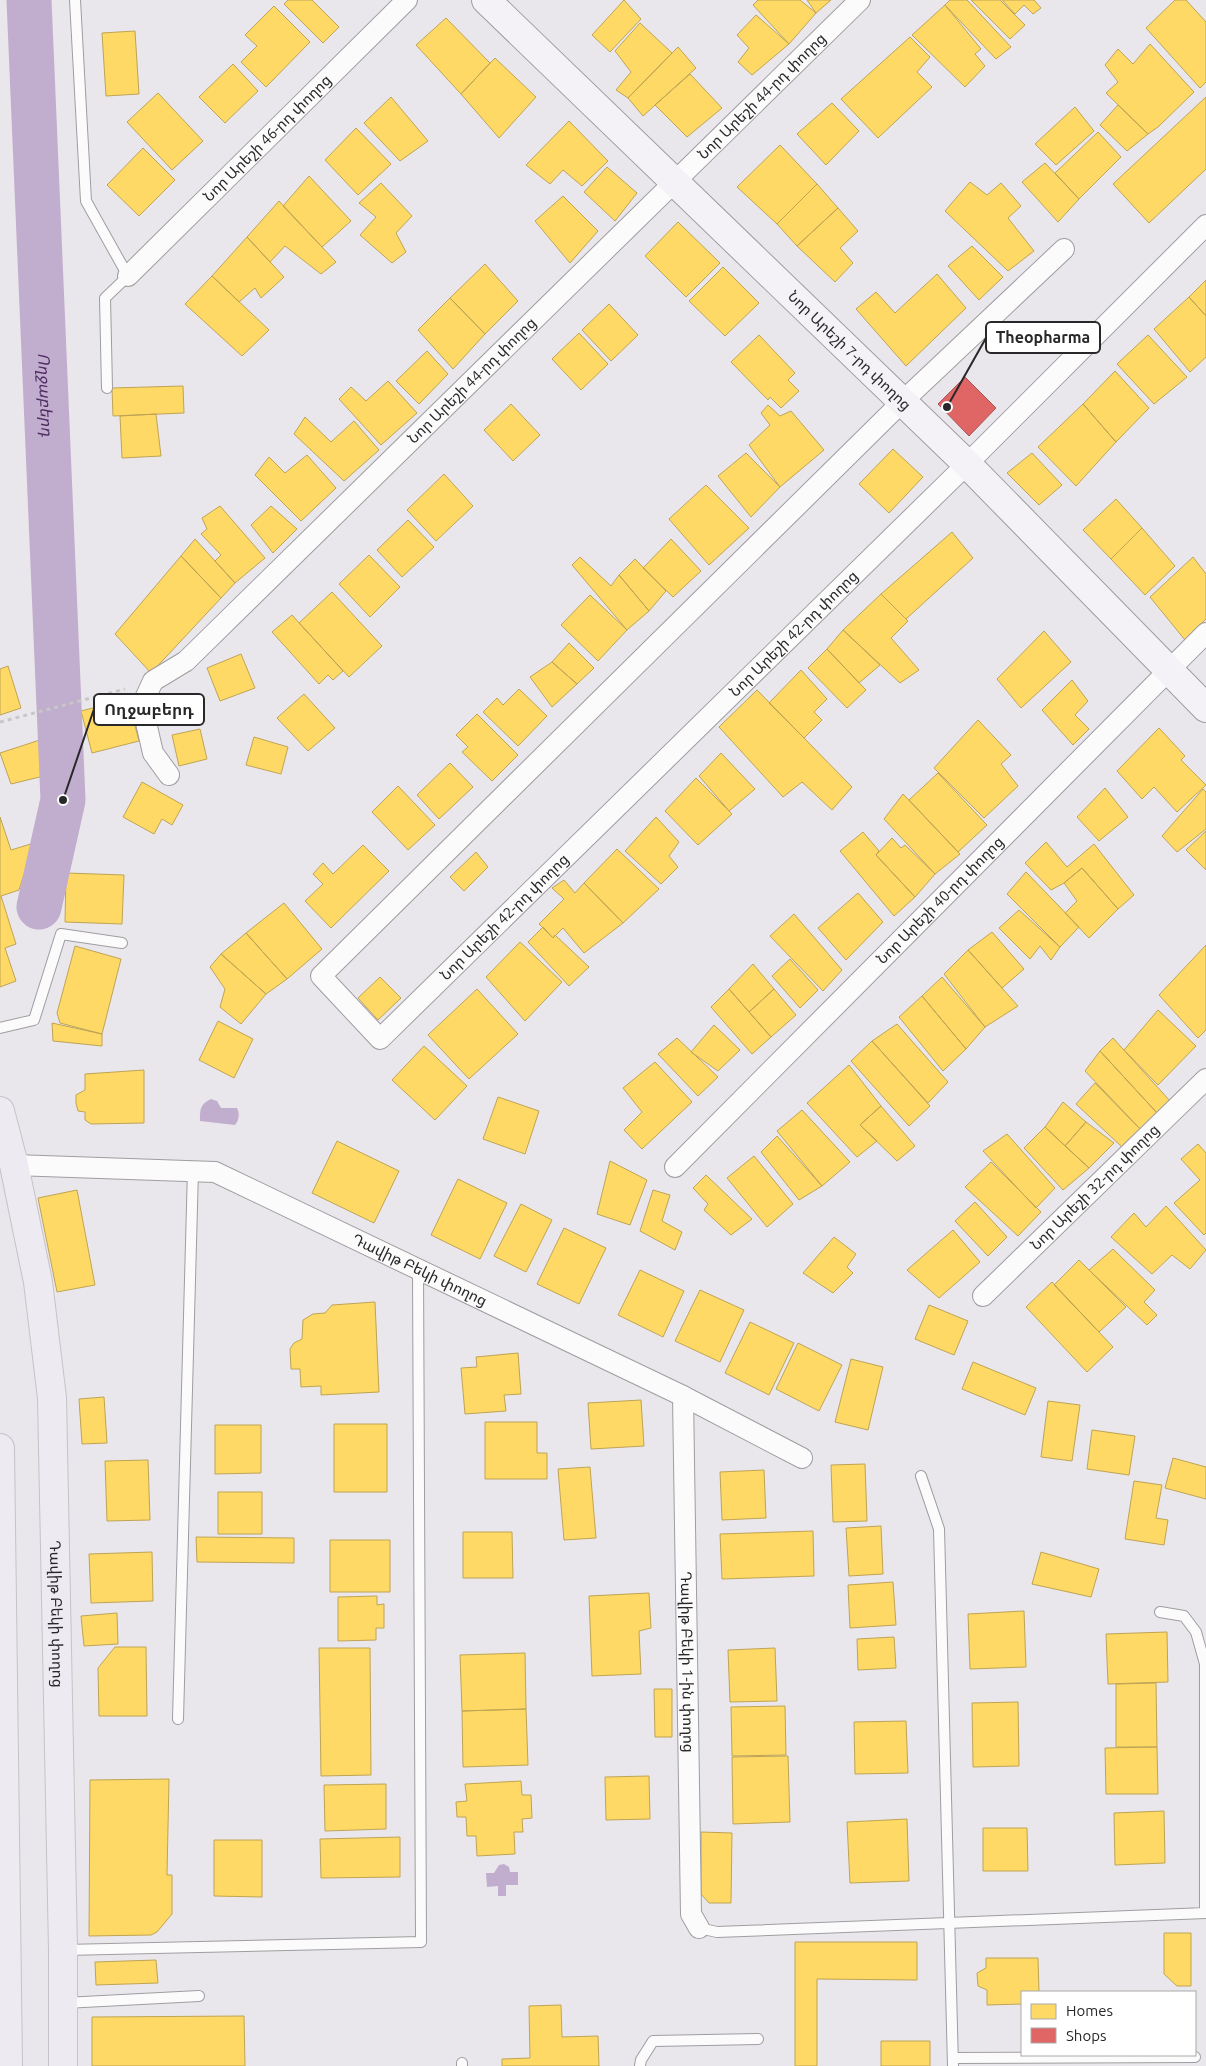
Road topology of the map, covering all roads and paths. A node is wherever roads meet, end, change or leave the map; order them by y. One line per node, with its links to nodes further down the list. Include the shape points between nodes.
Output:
1 (75, 0): 8 (lane, via 86,201)
2 (407, 0): 8 (street, Նոր Արեշի 46-րդ փողոց)
3 (486, 0): 5 (street, Նոր Արեշի 7-րդ փողոց)
4 (860, 0): 5 (street, Նոր Արեշի 44-րդ փողոց)
5 (673, 182): 10 (street, Նոր Արեշի 7-րդ փողոց); 14 (street, Նոր Արեշի 44-րդ փողոց, via 186,661)
6 (1206, 225): 11 (street, Նոր Արեշի 42-րդ փողոց)
7 (1064, 249): 10 (street)
8 (128, 276): 9 (lane, via 105,298)
9 (107, 388)
10 (903, 401): 11 (street, Նոր Արեշի 7-րդ փողոց); 11 (street, Նոր Արեշի 42-րդ փողոց, via 321,976 380,1040)
11 (967, 464): 13 (street, Նոր Արեշի 7-րդ փողոց)
12 (1206, 633): 13 (street, Նոր Արեշի 40-րդ փողոց)
13 (1168, 669): 15 (street, Նոր Արեշի 7-րդ փողոց); 23 (street, Նոր Արեշի 40-րդ փողոց)
14 (153, 681): 16 (path); 17 (street, via 142,705 153,753)
15 (1206, 708)
16 (0, 722)
17 (169, 775)
18 (122, 943): 19 (lane, via 61,934 34,1020)
19 (0, 1028)
20 (1206, 1079): 26 (street, Նոր Արեշի 32-րդ փողոց)
21 (0, 1111): 22 (main road, Դավիթ Բեկի փողոց)
22 (14, 1165): 24 (street, Դավիթ Բեկի փողոց); 38 (main road, Դավիթ Բեկի փողոց, via 38,1282 52,1398)
23 (675, 1167)
24 (193, 1170): 25 (street, Դավիթ Բեկի փողոց, via 215,1172); 33 (lane)
25 (418, 1269): 27 (street, Դավիթ Բեկի փողոց); 38 (lane, via 421,1942)
26 (983, 1296)
27 (683, 1396): 29 (street, Դավիթ Բեկի փողոց); 37 (street, Դավիթ Բեկի 1-ին փողոց, via 691,1914)
28 (0, 1448): 34 (main road)
29 (802, 1458)
30 (920, 1476): 36 (lane, via 939,1529)
31 (1160, 1612): 32 (lane, via 1184,1616 1196,1632)
32 (1205, 1664): 35 (lane)
33 (178, 1720)
34 (2, 1768): 43 (main road)
35 (1206, 1913): 36 (lane)
36 (950, 1922): 37 (lane, via 717,1932); 44 (lane)
37 (699, 1928)
38 (63, 1950): 40 (main road, Դավիթ Բեկի փողոց)
39 (198, 1996): 40 (lane)
40 (63, 2003): 45 (main road, Դավիթ Բեկի փողոց)
41 (758, 2039): 46 (lane, via 653,2041)
42 (1195, 2056): 44 (lane)
43 (5, 2060)
44 (953, 2062)
45 (63, 2066)
46 (640, 2066)

